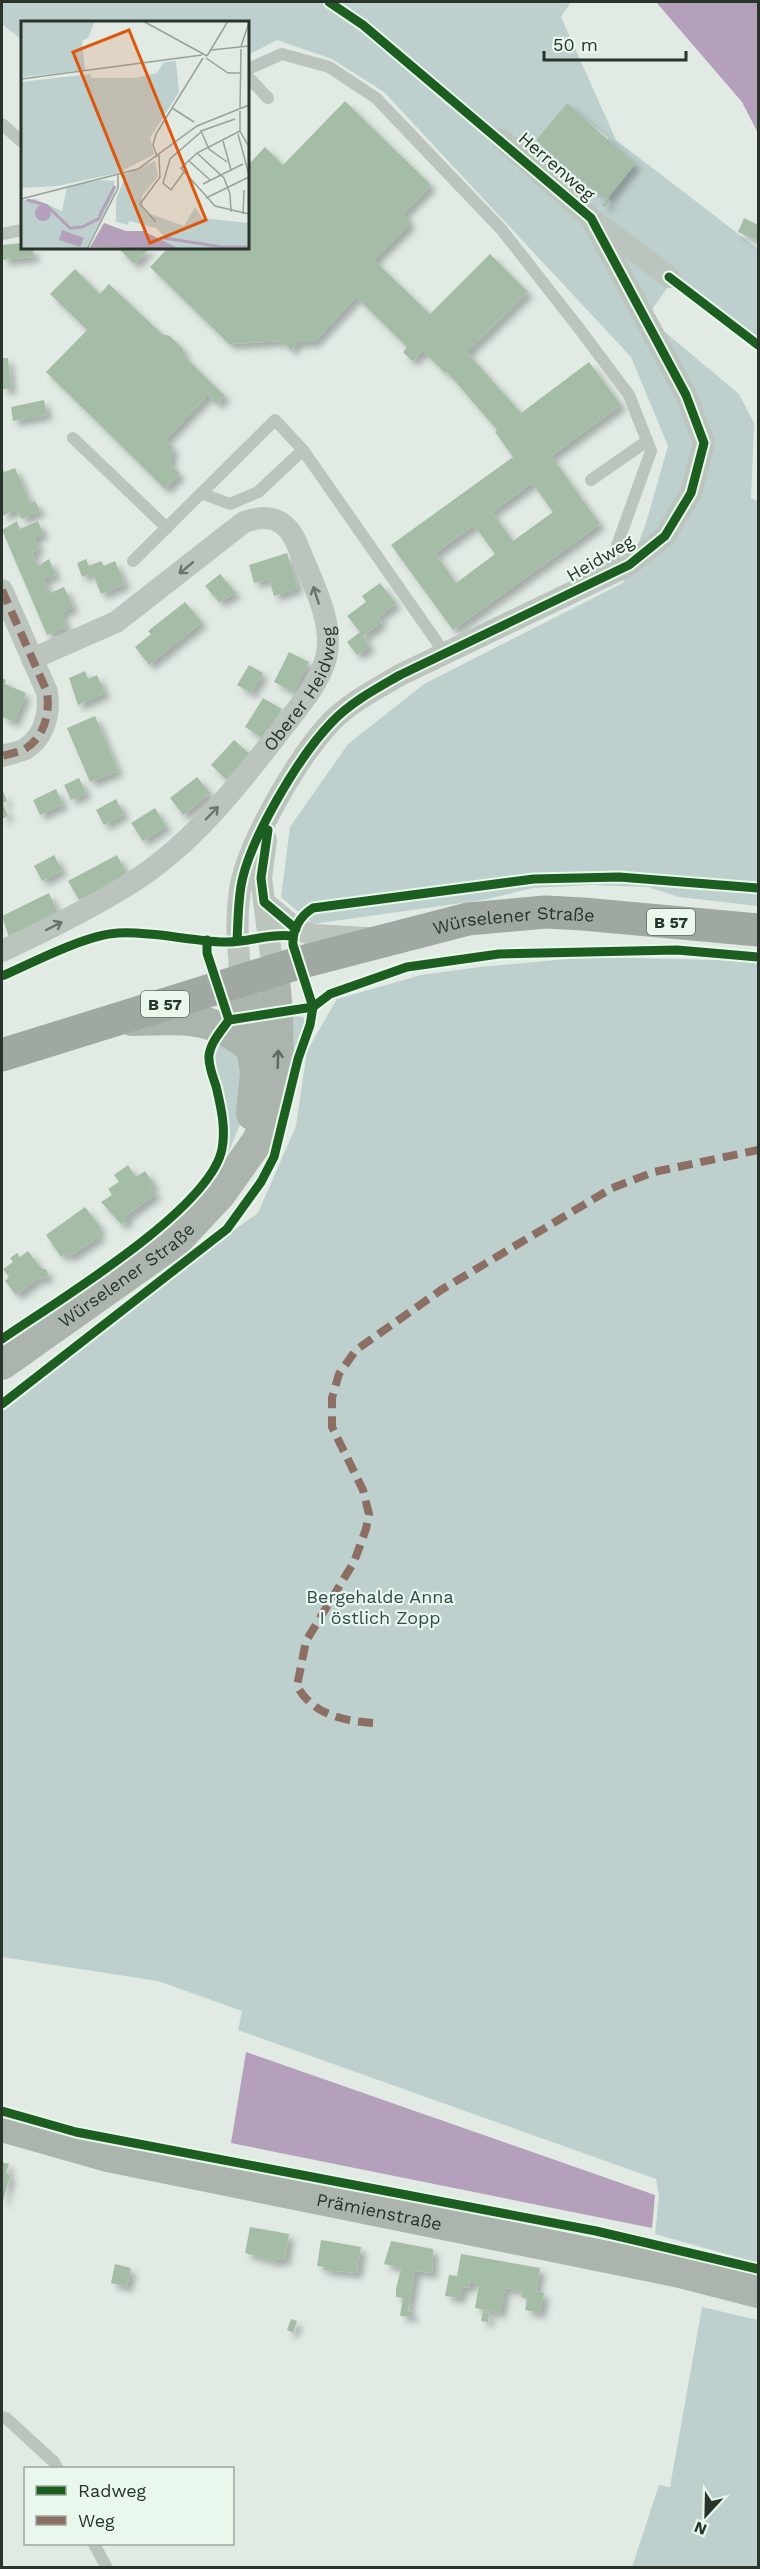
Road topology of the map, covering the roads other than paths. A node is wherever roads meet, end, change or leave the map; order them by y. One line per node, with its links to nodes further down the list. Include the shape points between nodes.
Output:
1 (249, 69): 12 (lane, via 282,54 328,67 376,98 509,239 629,395)
2 (249, 78): 3 (lane)
3 (268, 98)
4 (2, 124): 6 (lane)
5 (504, 136): 7 (street, Herrenweg)
6 (21, 141)
7 (591, 218): 10 (street, Heidweg); 10 (street, Herrenweg, via 665,273 634,273)
8 (21, 230): 9 (lane)
9 (2, 234)
10 (624, 283): 18 (street, Heidweg, via 686,395 704,443 691,493 665,536)
11 (73, 438): 16 (lane)
12 (647, 441): 14 (lane); 18 (lane, via 651,451)
13 (303, 450): 15 (lane, via 258,492 230,504); 15 (lane, via 275,420); 20 (lane)
14 (591, 480)
15 (201, 493): 16 (lane)
16 (167, 528): 17 (lane)
17 (133, 561)
18 (606, 578): 20 (street, Heidweg)
19 (2, 590): 21 (street)
20 (446, 655): 23 (street, Heidweg, via 366,694 332,722)
21 (32, 659): 22 (street, via 50,708 46,721 26,748); 27 (street, Oberer Heidweg, one-way to 21, via 54,927 136,880 189,837 237,786 311,690 326,659 328,634 294,535 278,521 261,516 243,522 116,622)
22 (2, 756)
23 (272, 809): 24 (street, Heidweg, via 261,878); 29 (street, Heidweg, via 241,884 237,941)
24 (264, 903): 26 (street, via 296,928 314,934); 28 (street, Heidweg)
25 (759, 930): 26 (main road, Würselener Straße / B 57, via 546,912 468,919)
26 (386, 939): 28 (main road, Würselener Straße / B 57)
27 (2, 951)
28 (273, 970): 29 (main road, Würselener Straße / B 57); 33 (main road, Würselener Straße, one-way to 28, via 257,1142 274,1098 279,1044)
29 (242, 980): 30 (main road, B 57); 31 (main road, Würselener Straße)
30 (114, 1020): 31 (main road, via 195,1018 224,1027); 32 (main road, B 57)
31 (252, 1048): 33 (main road, Würselener Straße, via 255,1097)
32 (2, 1055)
33 (236, 1169): 34 (main road, Würselener Straße, via 220,1194 177,1239)
34 (2, 1364)
35 (2, 2126): 36 (main road, Prämienstraße, via 108,2156 676,2271)
36 (759, 2292)
37 (2, 2417): 38 (lane)
38 (56, 2467)
39 (94, 2545): 40 (lane)
40 (105, 2567)

